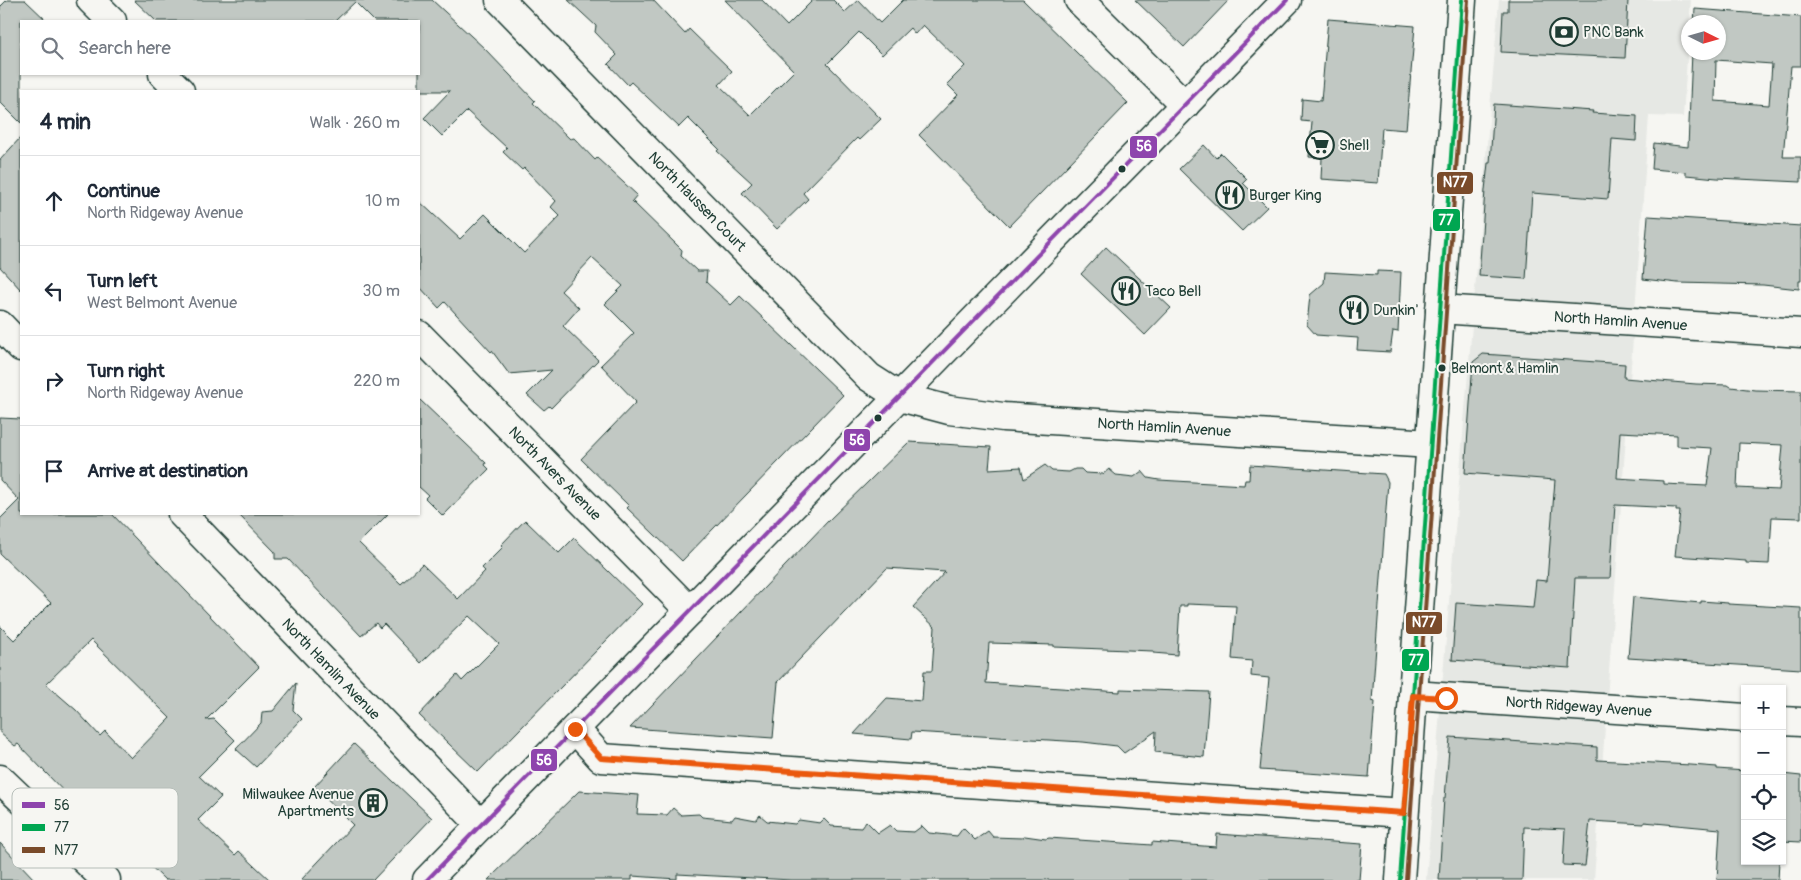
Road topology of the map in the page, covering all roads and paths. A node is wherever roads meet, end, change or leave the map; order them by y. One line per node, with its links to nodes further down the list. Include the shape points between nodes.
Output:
1 (91, 0): 6 (street)
2 (500, 0): 15 (street, North Haussen Court, via 869,377)
3 (1079, 0): 9 (street)
4 (1287, 0): 9 (street)
5 (1462, 0): 10 (street)
6 (111, 20)
7 (164, 75): 8 (street)
8 (179, 90)
9 (1185, 105): 15 (street)
10 (1440, 309): 12 (street, North Hamlin Avenue); 16 (street)
11 (0, 326): 14 (street)
12 (1801, 333)
13 (420, 336): 18 (street, North Avers Avenue)
14 (20, 347)
15 (900, 397): 16 (street, North Hamlin Avenue, via 949,410 1003,417); 18 (street)
16 (1431, 444): 19 (street)
17 (183, 515): 27 (street, North Hamlin Avenue)
18 (690, 611): 23 (street)
19 (1413, 696): 20 (street, North Ridgeway Avenue); 26 (street)
20 (1741, 718)
21 (1786, 721): 22 (street)
22 (1801, 722)
23 (575, 729): 26 (street, via 601,758); 27 (street)
24 (0, 779): 25 (street)
25 (12, 790)
26 (1404, 813): 31 (street)
27 (481, 825): 30 (street)
28 (93, 868): 29 (street)
29 (106, 880)
30 (427, 880)
31 (1400, 880)

